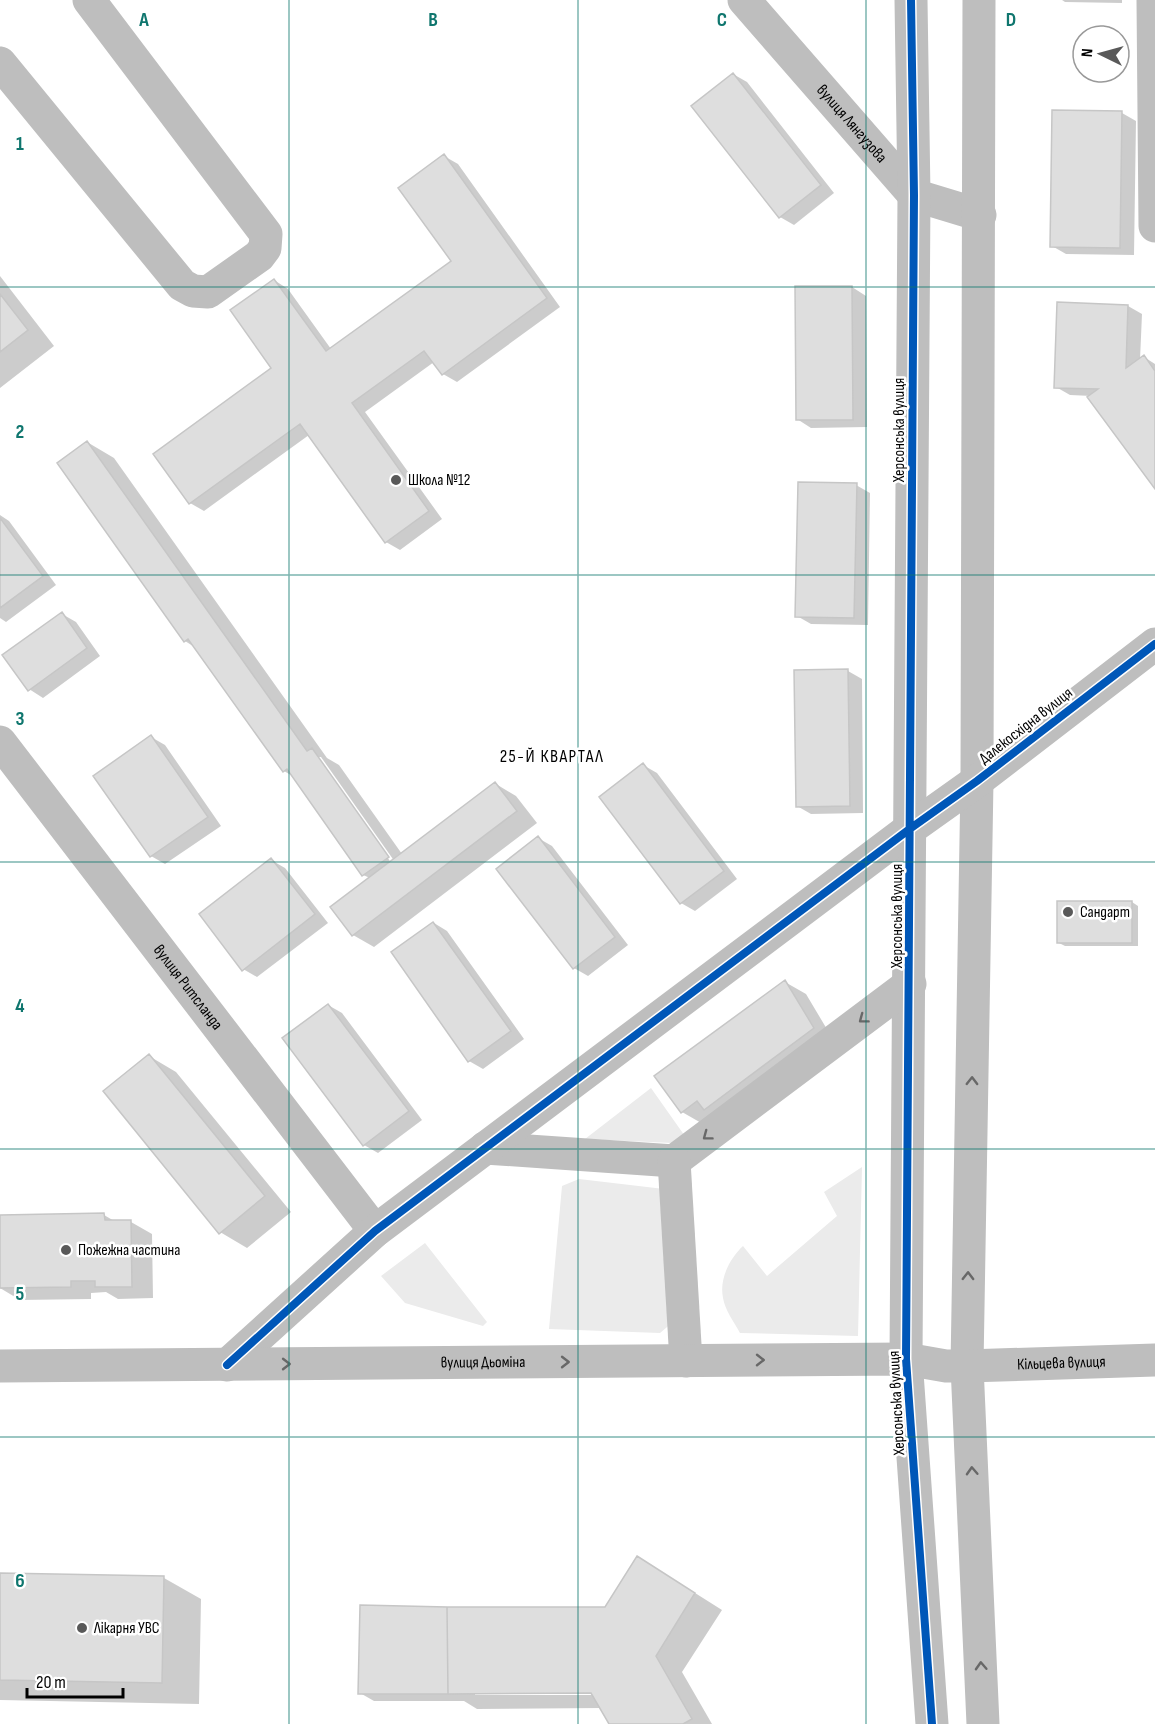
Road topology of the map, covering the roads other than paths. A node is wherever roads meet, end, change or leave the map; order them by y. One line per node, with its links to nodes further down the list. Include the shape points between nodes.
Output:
1 (89, 0): 6 (street, via 266,234 265,248 259,256 208,292 182,285)
2 (744, 0): 7 (street, вулиця Лянгузова)
3 (911, 0): 7 (street, Херсонська вулиця)
4 (979, 0): 8 (street)
5 (1153, 0): 9 (street)
6 (0, 63)
7 (914, 195): 8 (street); 13 (street, Херсонська вулиця)
8 (980, 215): 12 (street)
9 (1155, 226)
10 (1155, 644): 12 (street, Далекосхідна вулиця)
11 (0, 742): 17 (street, вулиця Ритсланда)
12 (977, 781): 13 (street, Далекосхідна вулиця); 23 (street, one-way to 12)
13 (911, 828): 14 (street, Херсонська вулиця); 15 (street, Далекосхідна вулиця)
14 (910, 984): 16 (street, one-way to 16); 18 (street, Херсонська вулиця)
15 (485, 1148): 16 (street); 17 (street, Далекосхідна вулиця)
16 (674, 1161): 20 (street)
17 (375, 1231): 21 (street, Далекосхідна вулиця)
18 (906, 1359): 20 (street, вулиця Дьоміна, one-way to 18); 23 (street, вулиця Дьоміна); 24 (street, Херсонська вулиця)
19 (1155, 1360): 23 (street, Кільцева вулиця)
20 (686, 1361): 21 (street, вулиця Дьоміна, one-way to 20)
21 (227, 1365): 22 (street, вулиця Дьоміна)
22 (0, 1366)
23 (967, 1366): 25 (street, one-way to 23)
24 (932, 1724)
25 (984, 1724)

